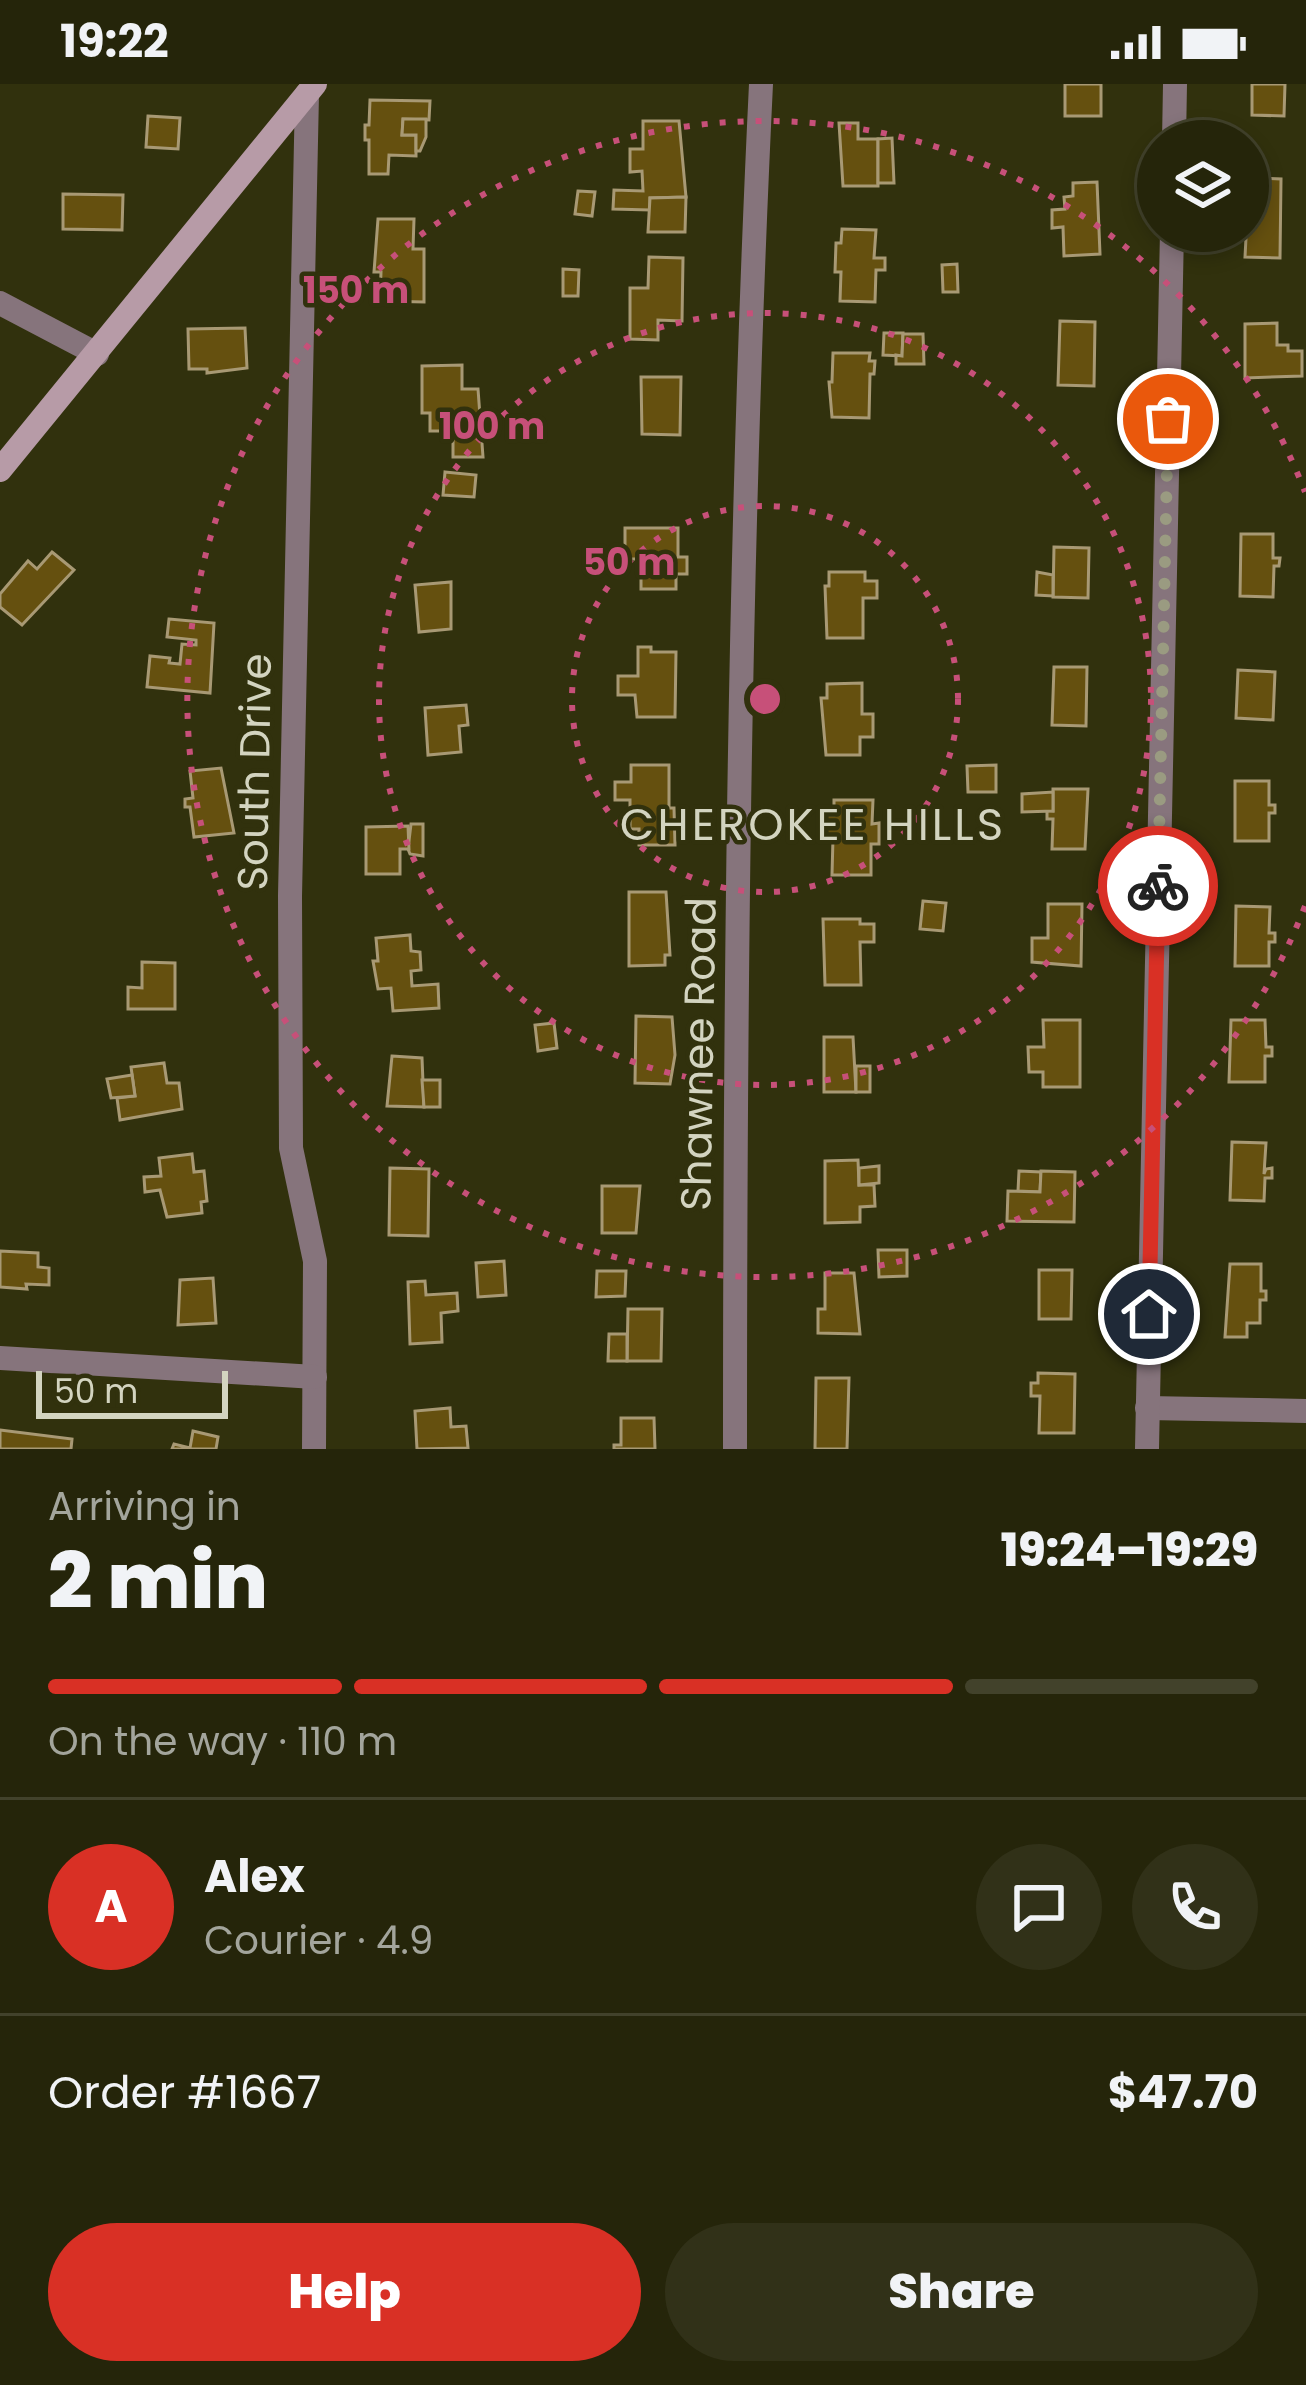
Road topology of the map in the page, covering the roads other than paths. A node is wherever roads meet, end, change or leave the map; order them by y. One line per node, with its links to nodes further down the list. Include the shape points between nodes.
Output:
1 (761, 84): 14 (street, Shawnee Road, via 735,1097)
2 (1175, 84): 4 (street)
3 (310, 89): 7 (street); 10 (street, South Drive, via 290,896 291,1148 315,1261)
4 (1174, 120)
5 (1172, 252): 11 (street)
6 (0, 303): 7 (street)
7 (97, 354): 8 (street)
8 (0, 470)
9 (0, 1358): 10 (street)
10 (315, 1377): 13 (street, South Drive)
11 (1147, 1408): 12 (street); 15 (street)
12 (1306, 1411)
13 (314, 1449)
14 (735, 1449)
15 (1147, 1449)

